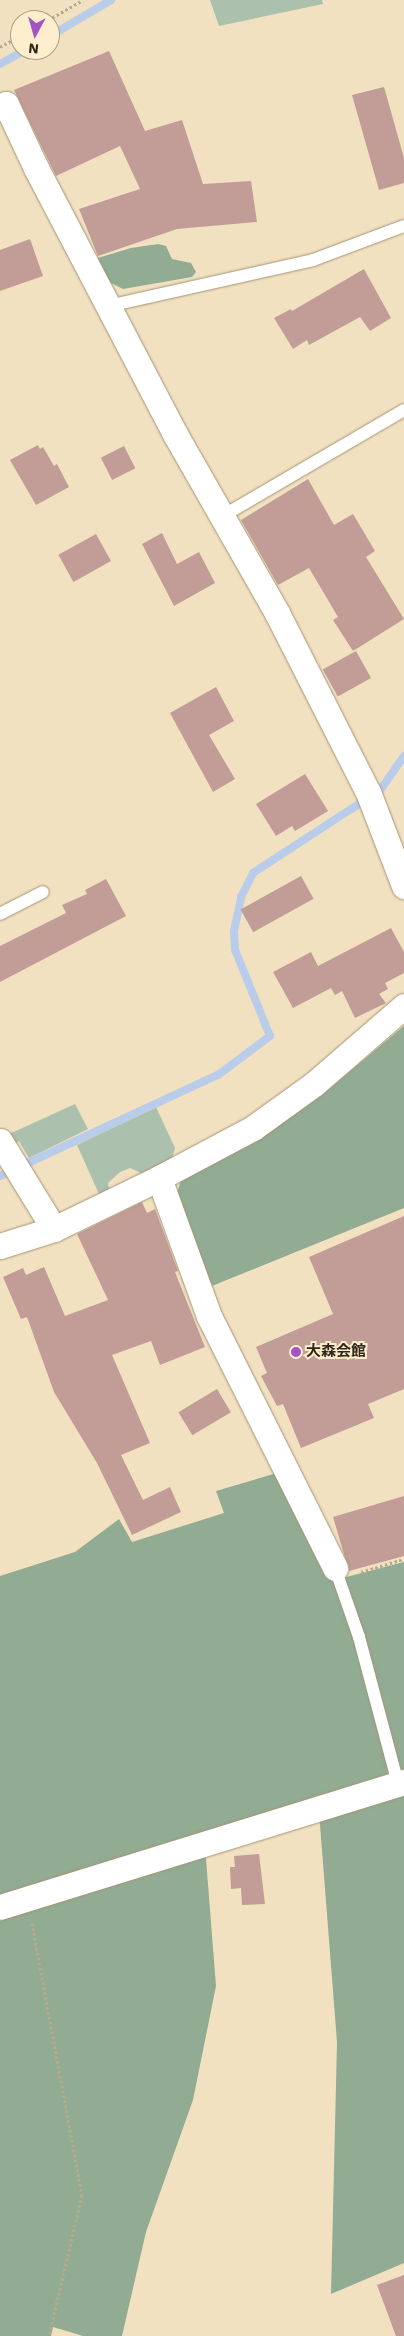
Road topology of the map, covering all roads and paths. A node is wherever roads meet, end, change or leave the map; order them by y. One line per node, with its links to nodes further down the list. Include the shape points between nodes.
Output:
1 (83, 0): 2 (path)
2 (60, 13)
3 (0, 108): 5 (street, via 6,104)
4 (404, 226): 5 (lane, via 313,260)
5 (108, 306): 7 (street)
6 (404, 410): 7 (lane)
7 (222, 517): 8 (street, via 277,613 356,768)
8 (404, 886)
9 (43, 892): 10 (lane)
10 (0, 914)
11 (404, 1006): 13 (street, via 314,1084 253,1128)
12 (0, 1141): 14 (street)
13 (159, 1178): 14 (street); 17 (street, via 209,1316)
14 (54, 1229): 15 (street)
15 (0, 1246)
16 (404, 1560): 17 (path)
17 (337, 1573): 18 (lane)
18 (401, 1783): 19 (street)
19 (27, 1898): 20 (street); 21 (path, via 82,2195)
20 (0, 1907)
21 (48, 2336)

